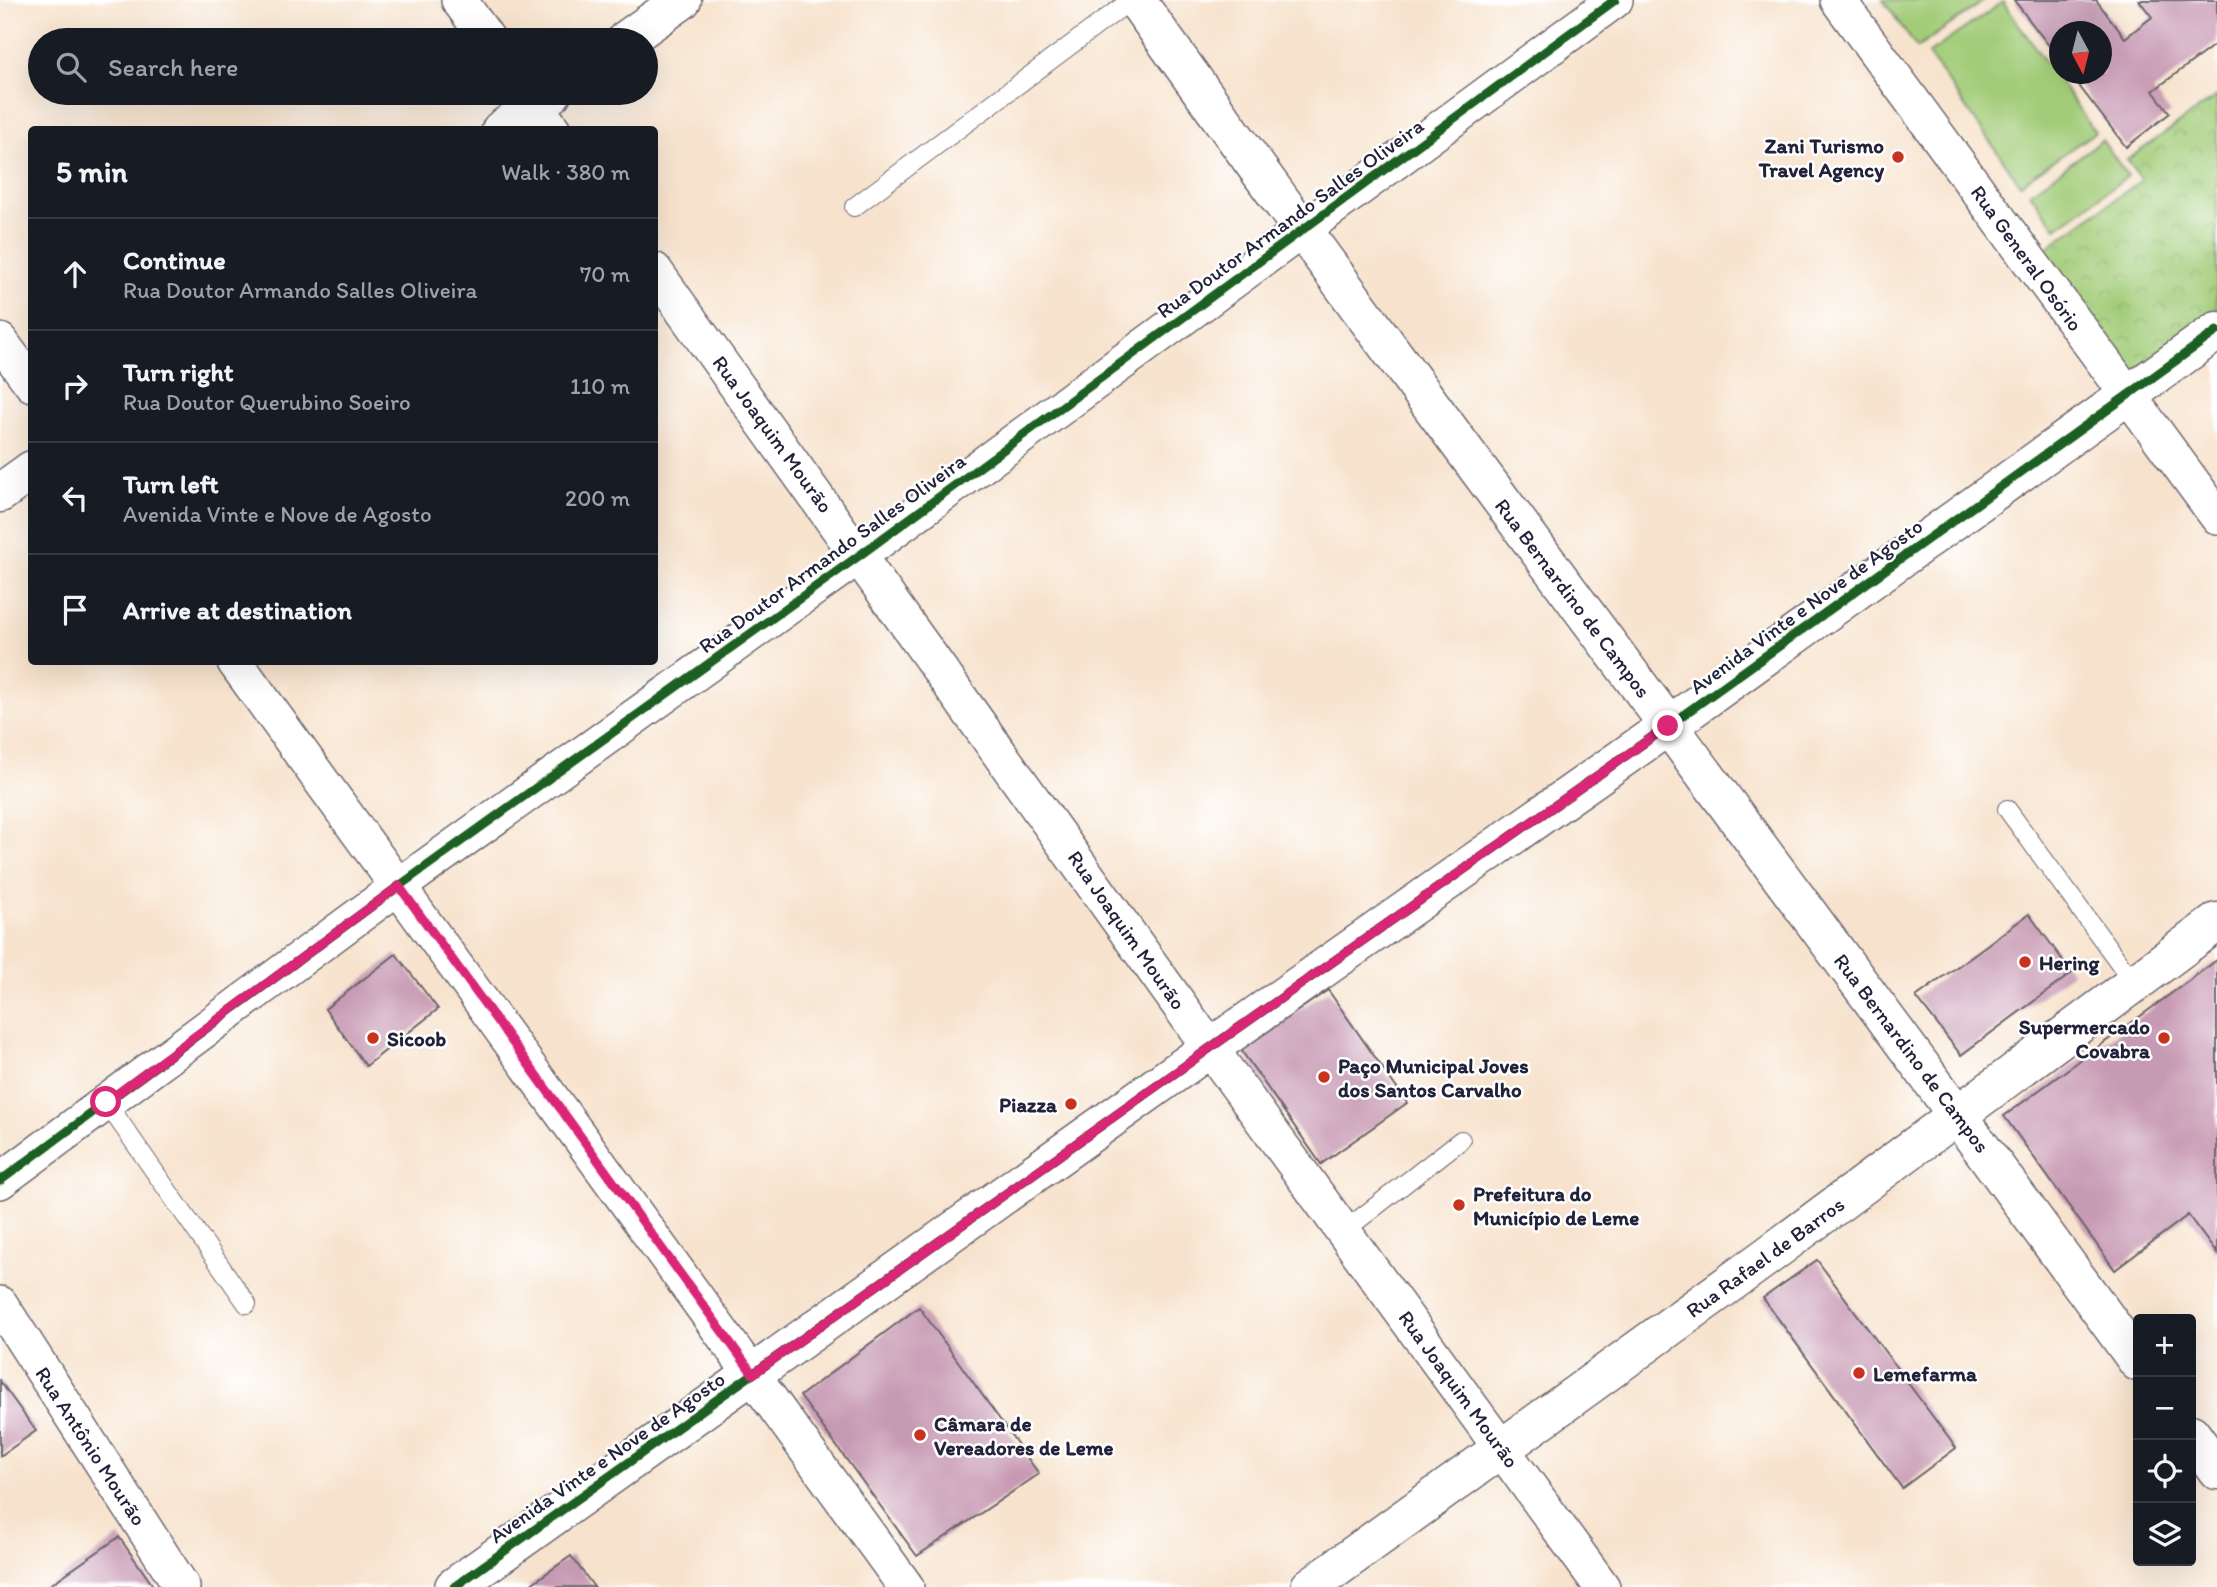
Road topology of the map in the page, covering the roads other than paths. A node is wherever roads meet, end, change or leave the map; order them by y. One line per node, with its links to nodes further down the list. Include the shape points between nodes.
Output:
1 (459, 0): 6 (street)
2 (682, 0): 7 (street)
3 (1133, 0): 10 (lane); 11 (street, Rua Bernardino de Campos)
4 (1615, 0): 11 (street, Rua Doutor Armando Salles Oliveira)
5 (1838, 0): 16 (street, Rua General Osório)
6 (479, 28)
7 (643, 28)
8 (541, 105): 9 (street)
9 (507, 126)
10 (854, 207)
11 (1301, 232): 20 (street, Rua Doutor Armando Salles Oliveira); 22 (street, Rua Bernardino de Campos)
12 (658, 276): 20 (street, Rua Joaquim Mourão)
13 (2217, 331): 16 (street, Avenida Vinte e Nove de Agosto)
14 (0, 341): 15 (street)
15 (28, 379)
16 (2127, 395): 19 (street, Rua General Osório); 22 (street, Avenida Vinte e Nove de Agosto)
17 (28, 473): 18 (street)
18 (0, 493)
19 (2217, 516)
20 (860, 555): 24 (street, Rua Doutor Armando Salles Oliveira); 27 (street, Rua Joaquim Mourão)
21 (237, 665): 24 (street)
22 (1668, 726): 27 (street, Avenida Vinte e Nove de Agosto); 29 (street, Rua Bernardino de Campos)
23 (2007, 809): 26 (lane)
24 (399, 886): 28 (street, Rua Doutor Armando Salles Oliveira); 36 (street)
25 (2217, 922): 26 (street, Rua Rafael de Barros)
26 (2134, 983): 29 (street, Rua Rafael de Barros)
27 (1210, 1048): 32 (street, Rua Joaquim Mourão); 36 (street, Avenida Vinte e Nove de Agosto)
28 (106, 1102): 31 (street, Rua Doutor Armando Salles Oliveira); 34 (lane)
29 (1958, 1114): 35 (street, Rua Bernardino de Campos); 38 (street, Rua Rafael de Barros)
30 (1461, 1140): 32 (lane)
31 (0, 1181)
32 (1345, 1231): 38 (street, Rua Joaquim Mourão)
33 (0, 1304): 40 (street, Rua Antônio Mourão)
34 (247, 1304)
35 (2133, 1355)
36 (753, 1374): 41 (street, Avenida Vinte e Nove de Agosto); 42 (street)
37 (2195, 1440): 39 (street)
38 (1502, 1449): 43 (street, Rua Rafael de Barros); 44 (street, Rua Joaquim Mourão)
39 (2217, 1470)
40 (182, 1587)
41 (454, 1587)
42 (906, 1587)
43 (1310, 1587)
44 (1602, 1587)

